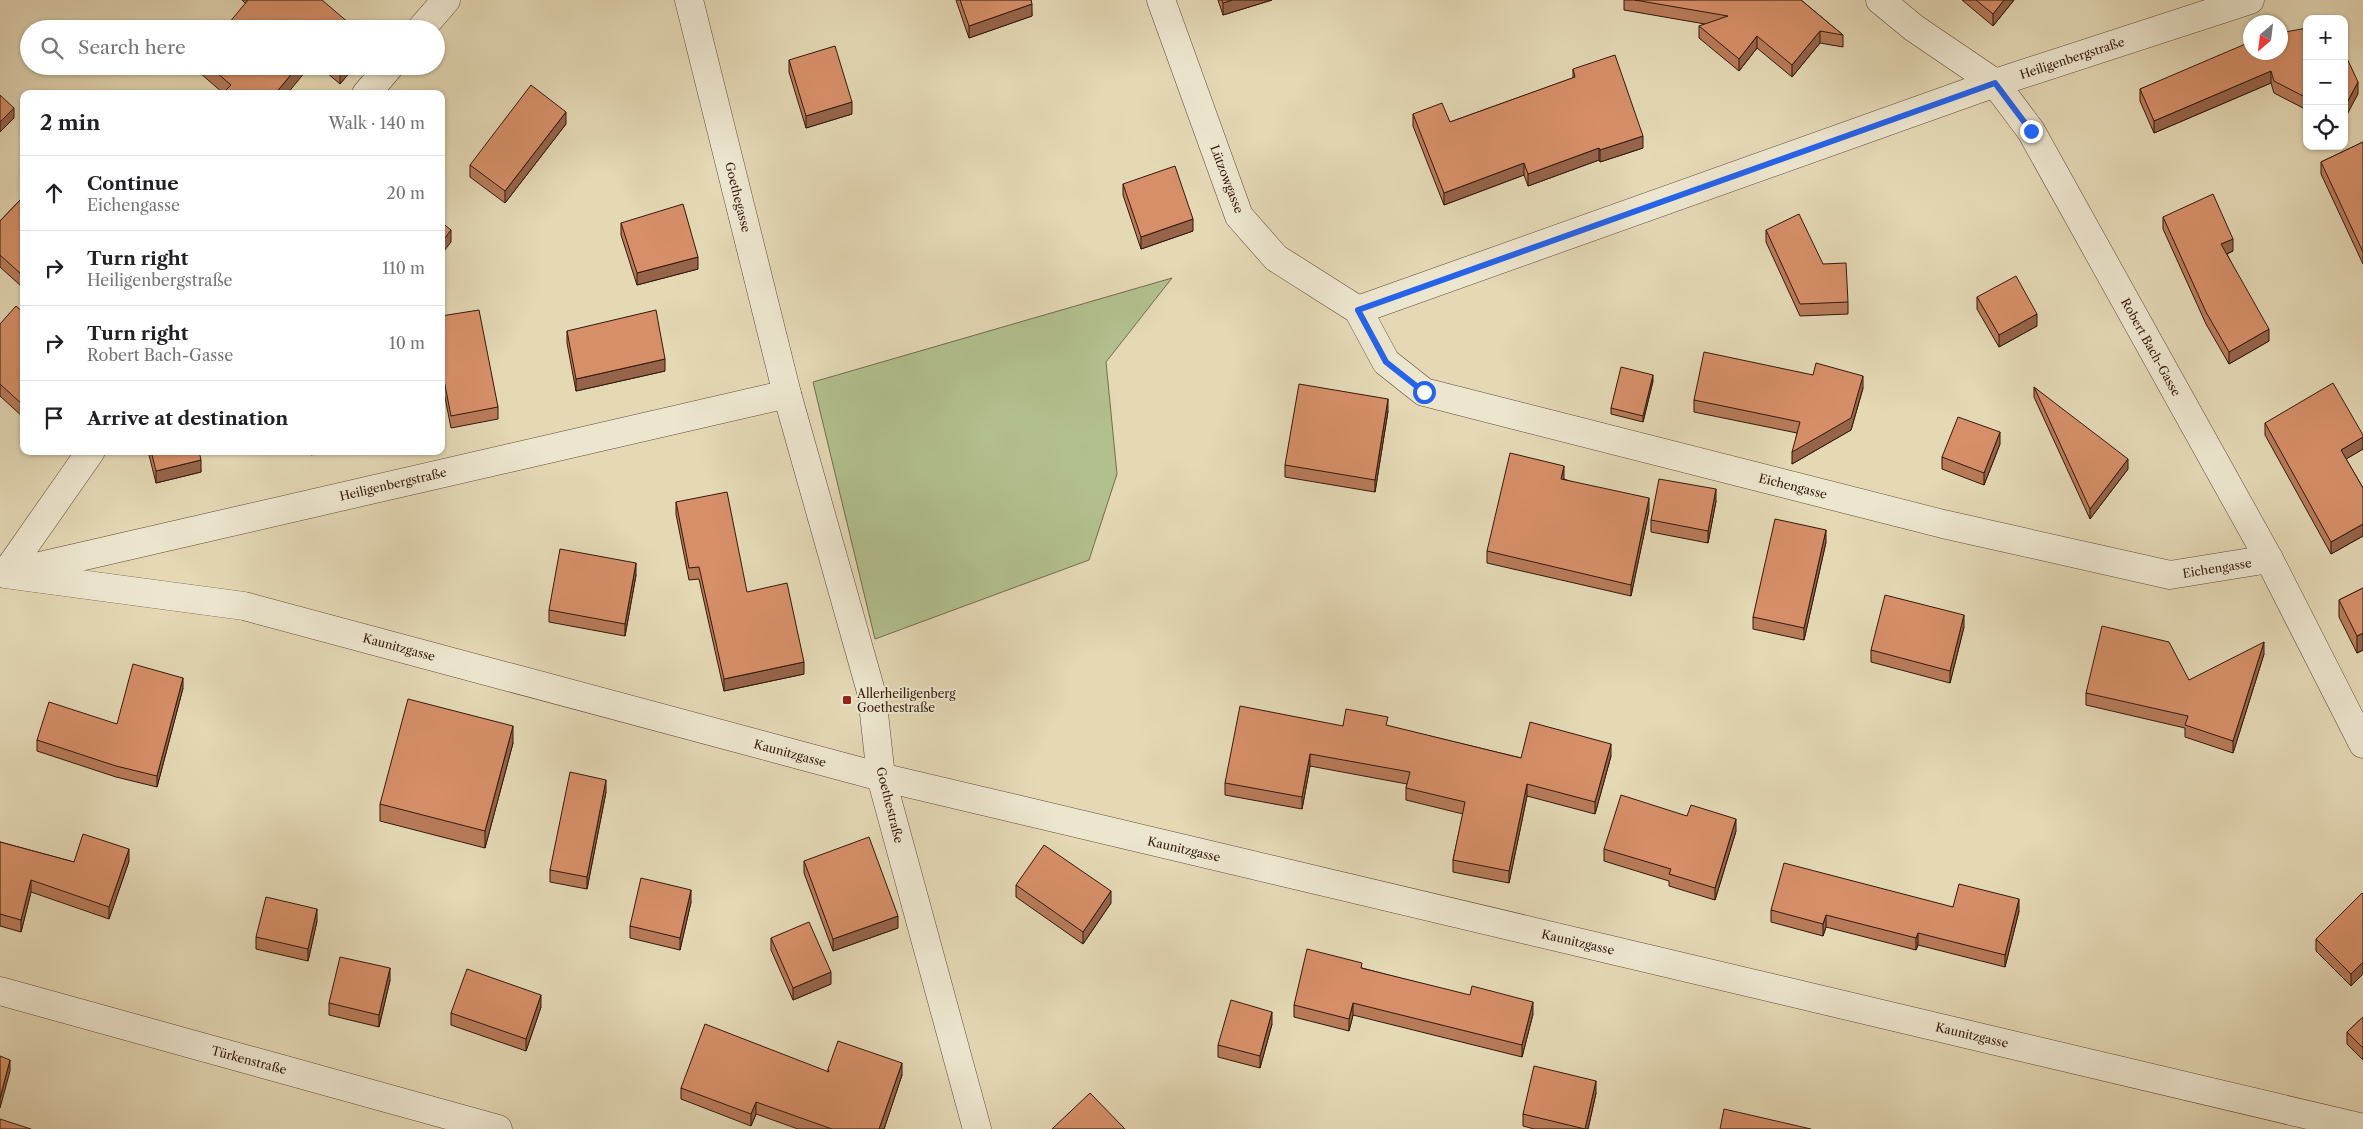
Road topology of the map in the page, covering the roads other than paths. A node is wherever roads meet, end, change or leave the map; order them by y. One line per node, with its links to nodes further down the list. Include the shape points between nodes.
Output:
1 (446, 0): 6 (street)
2 (689, 0): 11 (street, Goethegasse)
3 (1161, 0): 10 (street, Lützowgasse, via 1239,216 1276,258)
4 (1880, 0): 8 (street, Robert Bach-Gasse, via 1914,28)
5 (2250, 0): 8 (street, Heiligenbergstraße)
6 (429, 20)
7 (382, 75): 9 (street)
8 (1995, 83): 10 (street, Heiligenbergstraße); 13 (street, Robert Bach-Gasse, via 2031,131)
9 (369, 90)
10 (1358, 310): 13 (street, Eichengasse, via 1386,362 1424,392 1943,524 2170,575)
11 (787, 394): 14 (street, Heiligenbergstraße); 16 (street, Goethestraße, via 872,695)
12 (88, 455): 14 (street)
13 (2269, 559): 15 (street, Robert Bach-Gasse)
14 (3, 574): 16 (street, Kaunitzgasse, via 244,606)
15 (2363, 744)
16 (881, 777): 18 (street, Kaunitzgasse); 20 (street, Goethestraße)
17 (0, 992): 19 (street, Türkenstraße)
18 (2363, 1128)
19 (498, 1129)
20 (977, 1129)

